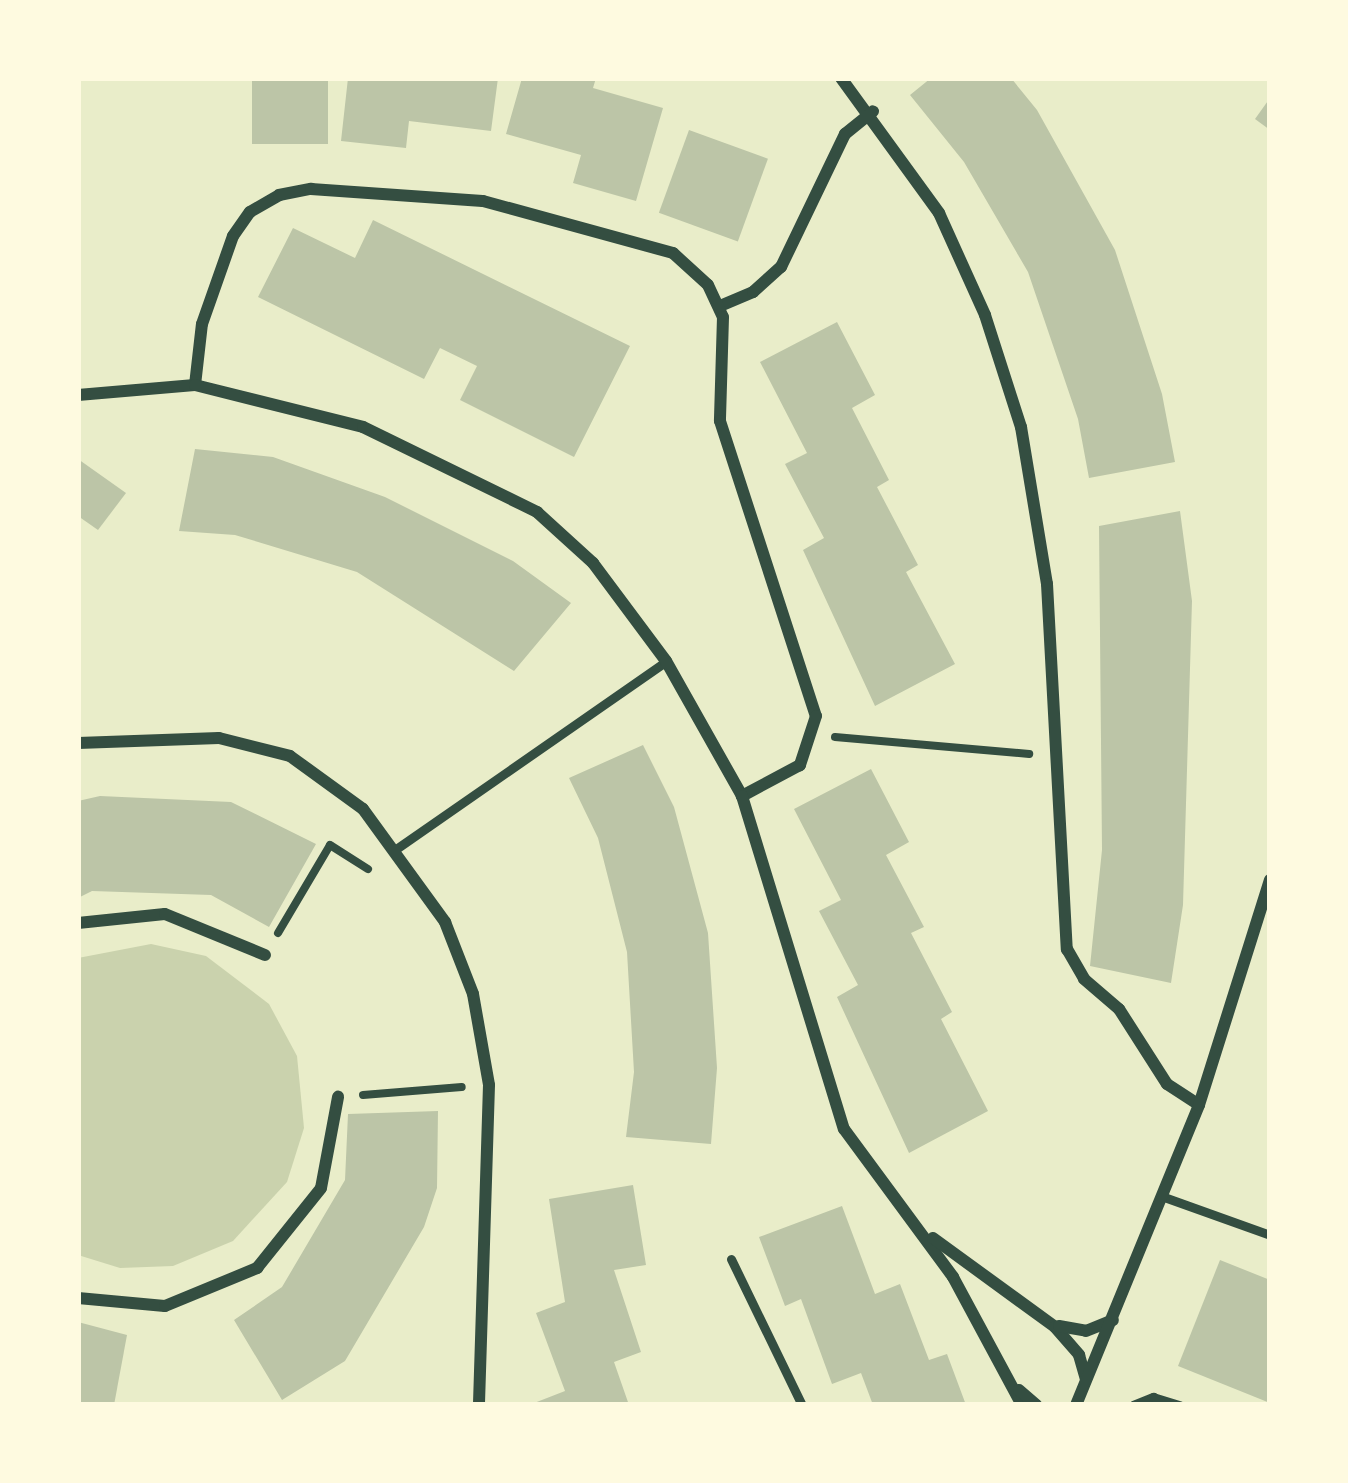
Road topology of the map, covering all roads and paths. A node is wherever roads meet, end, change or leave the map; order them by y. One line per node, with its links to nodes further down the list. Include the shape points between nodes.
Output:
1 (842, 78): 2 (street)
2 (872, 112): 3 (street, via 844,134 781,267); 9 (street, via 955,245 1021,427 1041,518)
3 (720, 306): 4 (street, via 673,253 541,212 483,201 294,191 263,202 233,236 202,324); 7 (street, via 720,421 767,553)
4 (195, 385): 5 (street); 6 (street, via 363,428 538,512 593,563)
5 (78, 395)
6 (666, 661): 10 (street); 12 (lane)
7 (815, 735): 9 (path); 10 (street, via 790,773)
8 (78, 743): 12 (street, via 219,738 290,756 338,785)
9 (1055, 757): 18 (street, via 1071,959 1119,1009 1167,1084)
10 (742, 796): 20 (street, via 835,1108)
11 (330, 845): 15 (path)
12 (396, 849): 16 (street, via 459,953)
13 (1270, 880): 18 (street)
14 (78, 923): 15 (street, via 165,914)
15 (265, 955)
16 (489, 1085): 17 (path); 28 (street)
17 (338, 1097): 23 (street, via 321,1189 257,1268 165,1306)
18 (1199, 1105): 19 (street)
19 (1164, 1197): 21 (lane); 25 (street)
20 (923, 1230): 24 (street); 26 (street)
21 (1270, 1235)
22 (731, 1258): 29 (lane)
23 (78, 1298)
24 (1046, 1320): 25 (street, via 1086,1331); 27 (street, via 1075,1347)
25 (1114, 1320): 27 (street)
26 (1004, 1370): 30 (street); 31 (street)
27 (1086, 1382): 32 (street)
28 (479, 1405)
29 (802, 1405)
30 (1022, 1405)
31 (1036, 1405)
32 (1076, 1405)
33 (1133, 1405): 34 (lane, via 1153,1397)
34 (1180, 1405)

